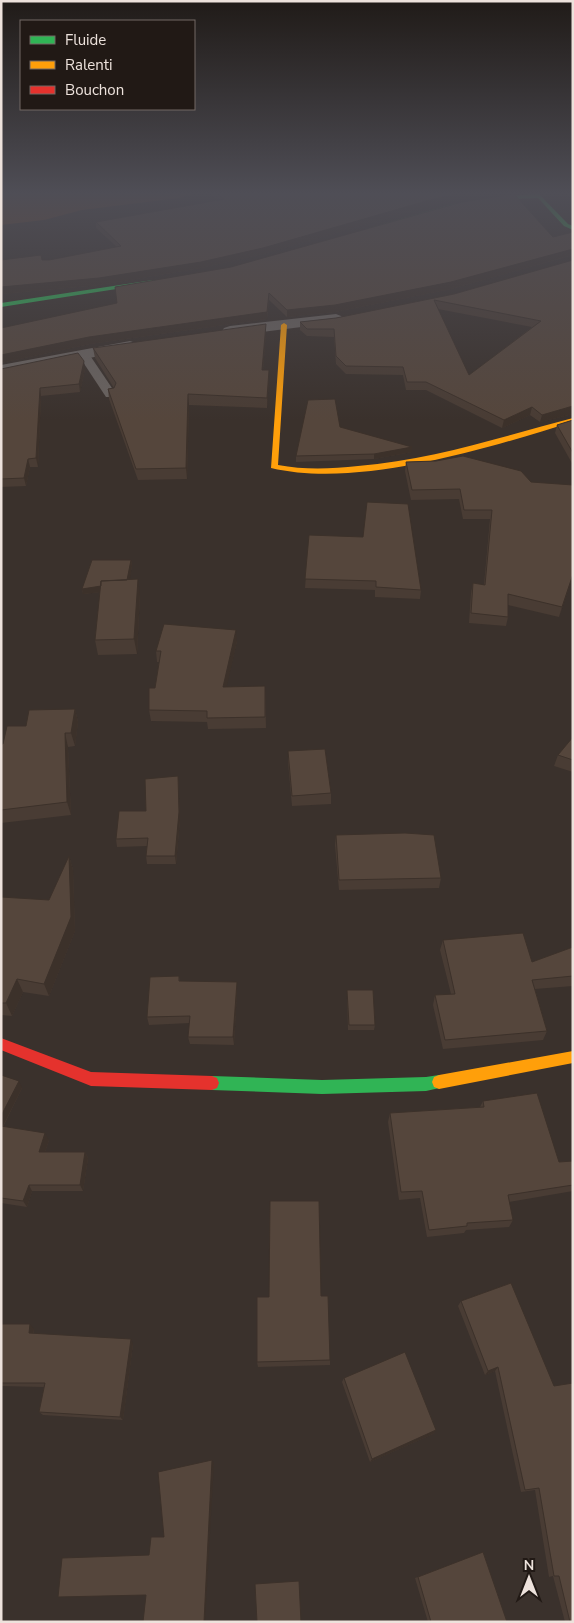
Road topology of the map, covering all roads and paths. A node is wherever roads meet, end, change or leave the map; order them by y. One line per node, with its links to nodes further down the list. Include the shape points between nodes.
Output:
1 (168, 280): 2 (street)
2 (1, 305)
3 (353, 315): 4 (street)
4 (284, 325): 5 (street); 10 (street, via 274,466 303,470 374,467 483,447)
5 (220, 333)
6 (144, 344): 7 (street)
7 (83, 353): 8 (street); 9 (lane)
8 (1, 370)
9 (110, 394)
10 (573, 420)
11 (1, 1044): 12 (street, via 91,1079 322,1087 426,1084)
12 (573, 1057)

